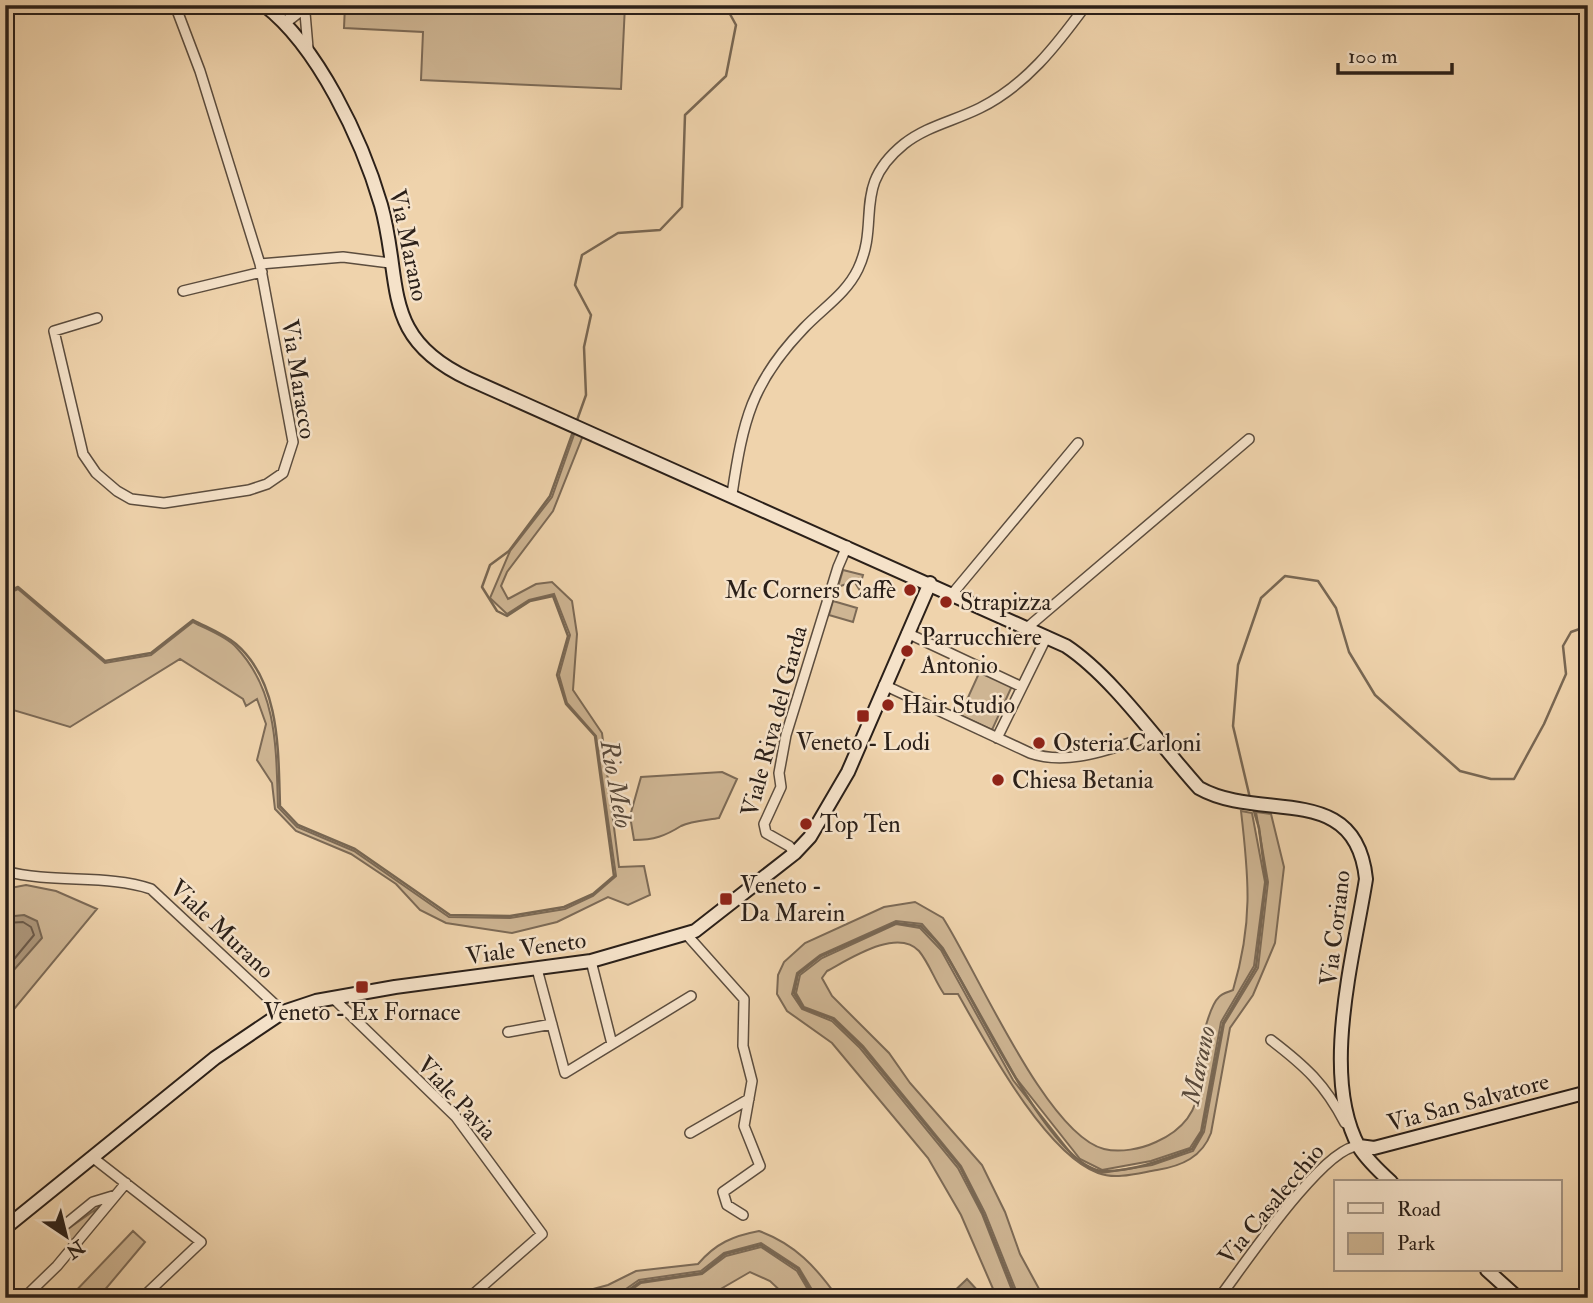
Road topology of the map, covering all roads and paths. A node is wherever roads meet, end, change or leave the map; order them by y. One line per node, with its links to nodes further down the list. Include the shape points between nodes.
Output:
1 (175, 5): 9 (street, Via Maracco)
2 (264, 5): 6 (main road, Via Marano)
3 (296, 5): 6 (street)
4 (1086, 5): 14 (street, via 1044,60 1003,95 925,130 877,172 858,269 846,289 779,354 759,384 742,432)
5 (307, 6): 6 (street); 7 (street)
6 (287, 22): 7 (main road, Via Marano)
7 (308, 48): 8 (main road, Via Marano, via 370,169 382,209)
8 (390, 264): 9 (street, via 343,257); 14 (main road, Via Marano, via 403,318 430,357 446,368)
9 (261, 268): 10 (street); 11 (street, Via Maracco, via 293,442 283,473 249,490 154,502 131,499 96,473 83,454 54,331)
10 (184, 291)
11 (97, 318)
12 (1249, 439): 18 (street)
13 (1078, 443): 17 (street)
14 (732, 494): 15 (main road, Via Marano)
15 (847, 546): 16 (main road, Via Marano); 25 (street, Viale Riva del Garda, via 786,736 779,794 764,824 766,833)
16 (930, 583): 17 (main road, Via Coriano); 19 (main road, Viale Veneto)
17 (953, 593): 18 (main road, Via Coriano)
18 (1028, 627): 20 (main road, Via Coriano)
19 (907, 633): 21 (main road, Viale Veneto); 22 (street)
20 (1047, 636): 22 (street); 23 (main road, Via Coriano, via 1089,663)
21 (884, 685): 24 (street); 25 (main road, Viale Veneto, via 848,772 824,817)
22 (1022, 687): 24 (street)
23 (1152, 736): 24 (street, via 1059,760); 40 (main road, Via Coriano, via 1199,788 1235,803 1328,815 1355,839 1364,857 1366,879 1340,1063)
24 (997, 738)
25 (795, 853): 27 (main road, Viale Veneto)
26 (5, 871): 32 (street, Viale Murano, via 151,890)
27 (687, 935): 28 (main road, Viale Veneto); 38 (street, via 744,999 743,1046 752,1081)
28 (591, 961): 29 (main road, Viale Veneto); 36 (street)
29 (537, 970): 31 (main road, Viale Veneto); 33 (street)
30 (691, 996): 36 (street)
31 (334, 998): 32 (main road, Viale Veneto); 51 (street, Viale Pavia, via 456,1117 542,1234)
32 (283, 1012): 41 (main road, Viale Veneto, via 215,1058)
33 (552, 1024): 34 (street); 36 (street, via 565,1073)
34 (508, 1032)
35 (1271, 1040): 40 (street, Via Coriano, via 1325,1087)
36 (612, 1044)
37 (1588, 1092): 40 (main road, Via San Salvatore, via 1374,1148)
38 (749, 1099): 39 (street); 45 (street, via 744,1126 760,1166 723,1192 727,1205)
39 (690, 1133)
40 (1357, 1140): 42 (main road, Via Coriano); 52 (street, Via Casalecchio, via 1342,1150 1278,1219)
41 (92, 1157): 43 (street); 47 (main road, Viale Veneto)
42 (1389, 1180)
43 (126, 1183): 44 (street); 50 (street, via 201,1242)
44 (116, 1195): 46 (street, via 93,1202); 49 (street, via 57,1266)
45 (743, 1214)
46 (66, 1224)
47 (5, 1228)
48 (1489, 1272): 53 (main road)
49 (23, 1298)
50 (142, 1298)
51 (469, 1298)
52 (1219, 1298)
53 (1518, 1298)

